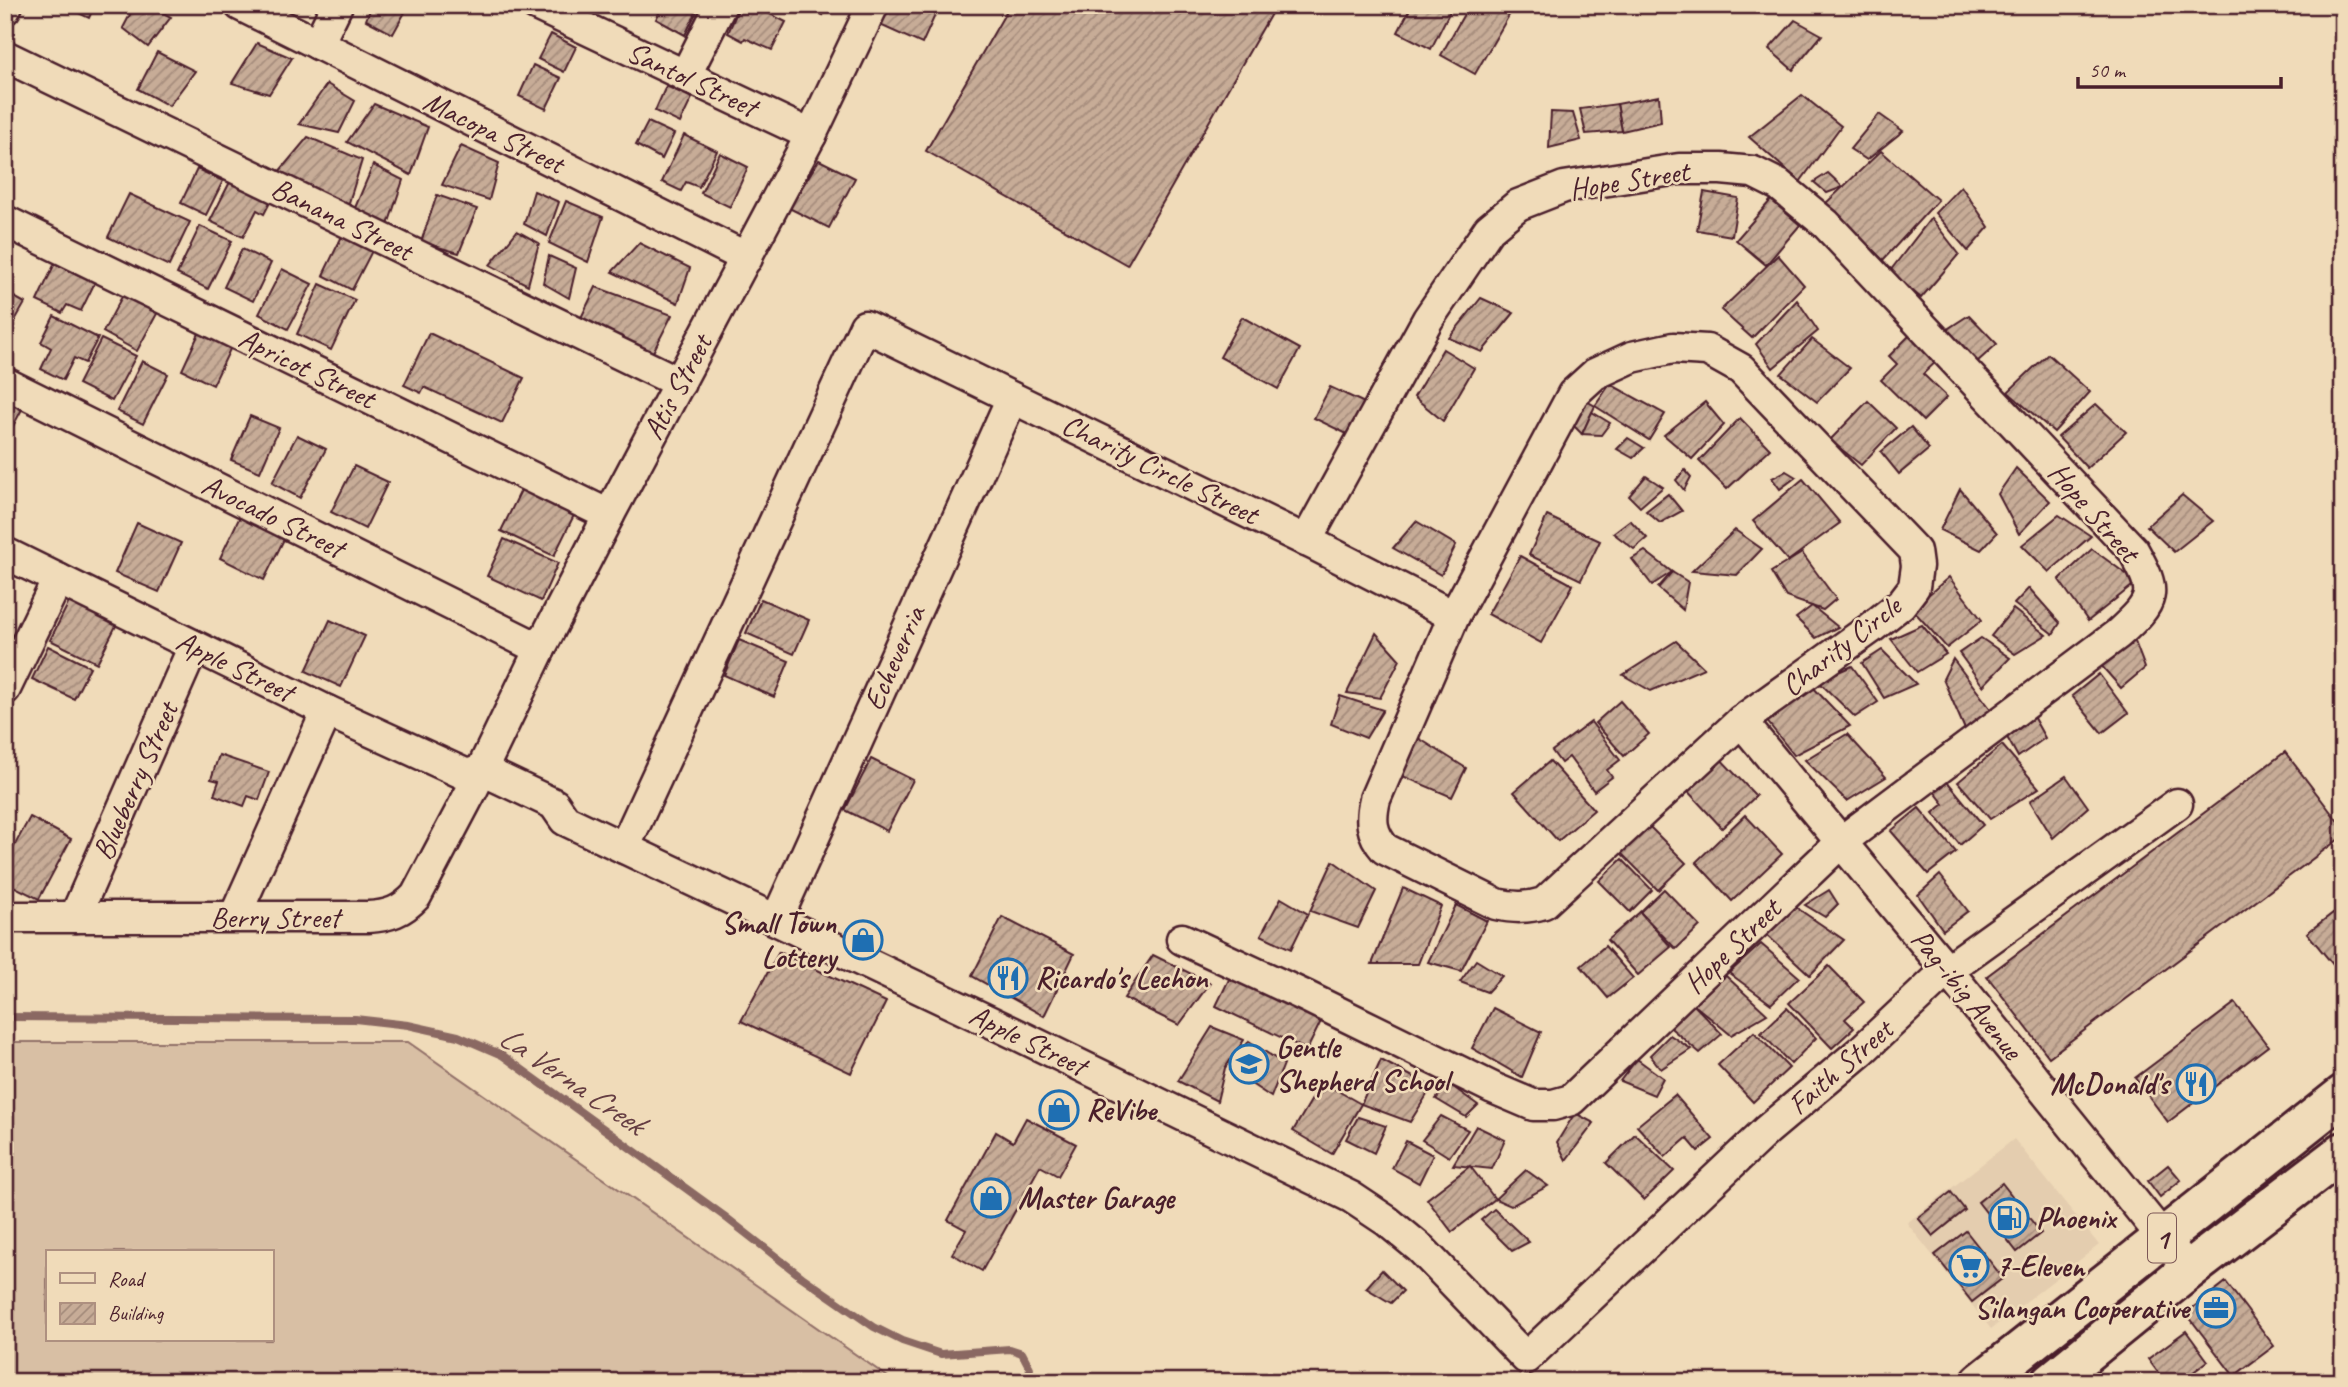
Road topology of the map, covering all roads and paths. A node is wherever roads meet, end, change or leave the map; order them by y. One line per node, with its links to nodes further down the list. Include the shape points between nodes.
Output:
1 (240, 5): 6 (street, Macopa Street)
2 (337, 5): 6 (street)
3 (536, 5): 8 (street, Santol Street)
4 (721, 5): 8 (street)
5 (873, 5): 9 (street, Atis Street)
6 (318, 44): 11 (street, Macopa Street)
7 (5, 56): 13 (street, Banana Street)
8 (685, 76): 9 (street, Santol Street)
9 (811, 135): 11 (street, Atis Street)
10 (5, 221): 15 (street, Apricot Street)
11 (747, 258): 13 (street, Atis Street)
12 (5, 383): 21 (street, Avocado Street)
13 (680, 383): 15 (street, Atis Street)
14 (1012, 398): 16 (street, Charity Circle Street); 28 (street, Charity Circle Street, via 865,326); 32 (street, Echeverria)
15 (610, 515): 21 (street, Atis Street)
16 (1306, 541): 19 (street, Charity Circle Street); 27 (street, Hope Street, via 1428,319 1489,229 1518,205 1564,187 1679,169 1753,172 1779,185 1826,224 2133,550 2148,576 2150,592 2146,605 2118,634)
17 (5, 554): 18 (street, Apple Street)
18 (58, 579): 20 (street, Apple Street); 22 (street)
19 (1454, 616): 24 (street, Charity Circle, via 1376,799 1371,815 1373,833 1385,849 1496,904 1513,908 1544,903); 24 (street, Charity Circle, via 1573,394 1595,373 1632,357 1673,348 1707,350 1741,369 1915,551 1917,566 1914,587 1901,604)
20 (194, 646): 23 (street, Apple Street); 30 (street, Blueberry Street)
21 (540, 649): 25 (street, Atis Street)
22 (5, 689)
23 (327, 711): 25 (street, Apple Street); 31 (street)
24 (1741, 721): 27 (street, Pag-ibig Avenue)
25 (474, 778): 28 (street, Apple Street, via 546,822 565,820); 31 (street, Berry Street, via 416,896 406,907 368,918)
26 (2177, 804): 34 (street, Faith Street)
27 (1842, 841): 33 (street, Hope Street, via 1571,1100 1553,1105 1533,1105 1493,1088); 34 (street, Pag-ibig Avenue)
28 (624, 848): 32 (street, Apple Street)
29 (5, 916): 30 (street, Berry Street)
30 (75, 916): 31 (street, Berry Street)
31 (235, 916)
32 (777, 919): 39 (street, Apple Street, via 1351,1198 1421,1249)
33 (1182, 939)
34 (1948, 970): 37 (street, Pag-ibig Avenue); 39 (street, Faith Street, via 1768,1130)
35 (2343, 1095): 37 (highway, 1)
36 (2343, 1152): 38 (highway, 1)
37 (2162, 1237): 38 (street, Pag-ibig Avenue); 40 (highway, 1)
38 (2189, 1270): 41 (highway, 1)
39 (1526, 1357)
40 (1981, 1382)
41 (2051, 1382)

